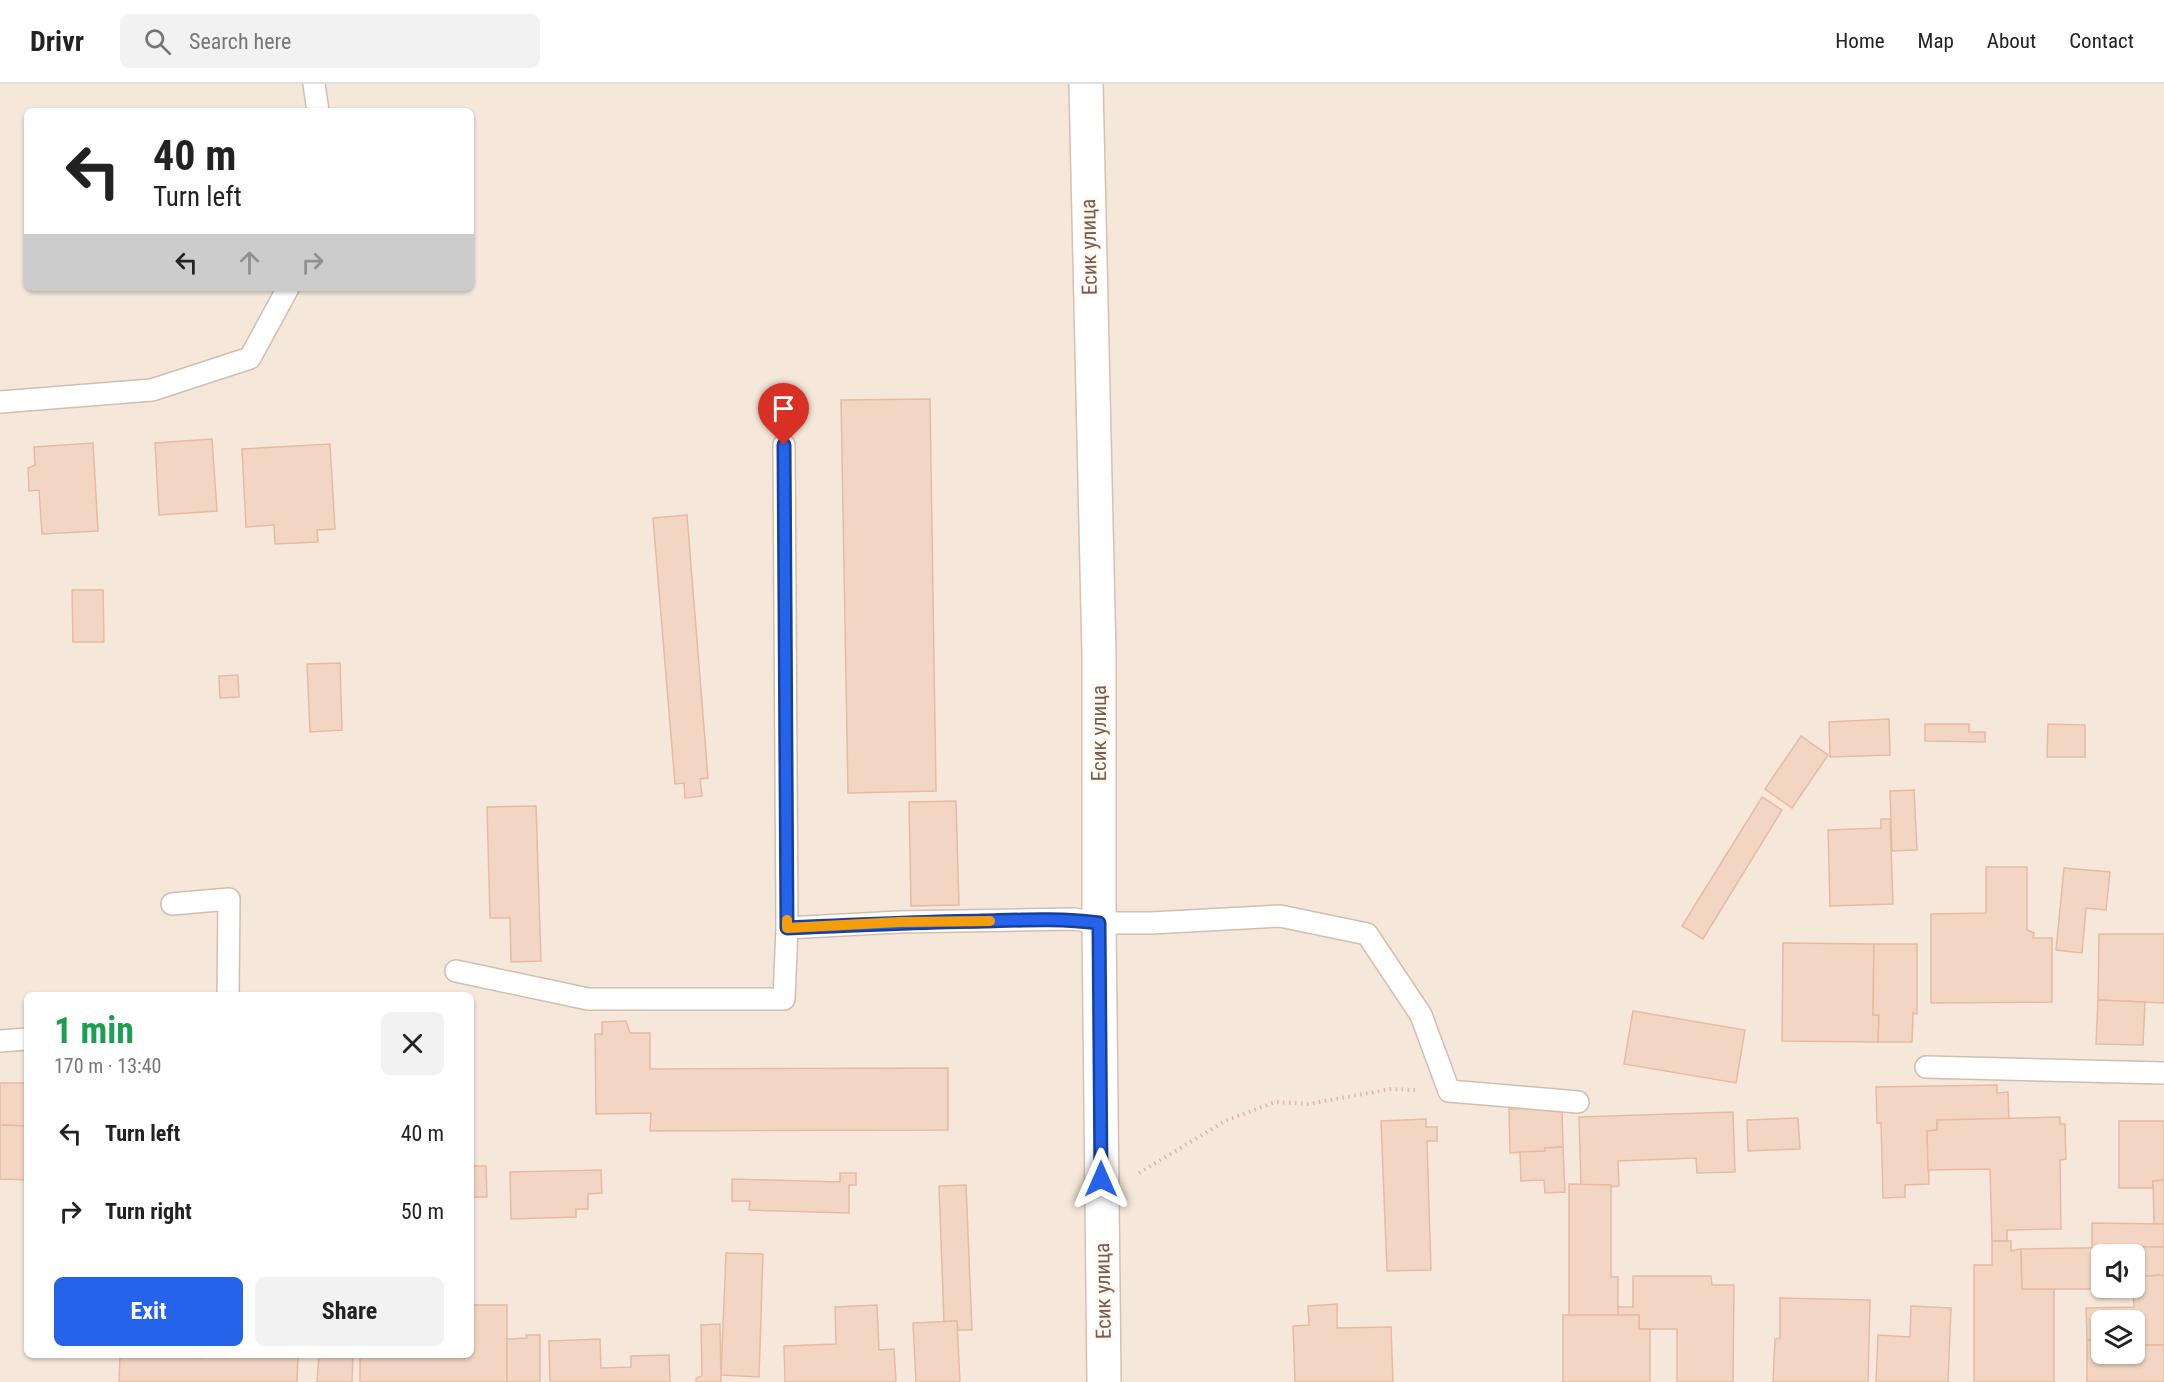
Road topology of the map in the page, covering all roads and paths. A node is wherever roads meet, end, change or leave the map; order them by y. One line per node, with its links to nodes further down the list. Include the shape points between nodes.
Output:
1 (314, 84): 3 (lane)
2 (1086, 84): 8 (street, Есик улица, via 1099,656)
3 (318, 108)
4 (286, 291): 5 (lane, via 250,358 152,390)
5 (0, 402)
6 (784, 445): 9 (lane)
7 (172, 904): 11 (lane, via 229,899)
8 (1099, 923): 9 (lane, via 899,922); 16 (lane, via 1280,916 1366,934 1421,1015); 18 (street, Есик улица)
9 (787, 928): 10 (lane, via 784,999 588,999)
10 (456, 971)
11 (228, 992)
12 (24, 1039): 13 (lane)
13 (0, 1041)
14 (1926, 1067): 15 (lane)
15 (2164, 1073)
16 (1449, 1091): 17 (lane); 18 (path, via 1391,1089 1308,1104 1275,1102 1225,1121)
17 (1578, 1102)
18 (1101, 1194): 19 (street, Есик улица)
19 (1104, 1382)

